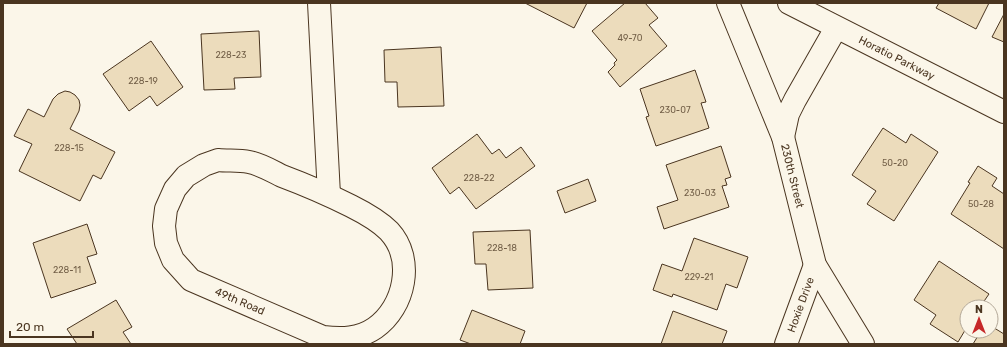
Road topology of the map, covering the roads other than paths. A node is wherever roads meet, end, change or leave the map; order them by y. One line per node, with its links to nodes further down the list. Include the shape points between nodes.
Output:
1 (318, 3): 7 (street)
2 (728, 3): 6 (street, 230th Street)
3 (789, 3): 4 (street, Horatio Parkway)
4 (836, 28): 5 (street, Horatio Parkway); 6 (street, via 795,100 786,119)
5 (1004, 112)
6 (783, 137): 8 (street, 230th Street)
7 (329, 195): 7 (street, 49th Road, via 249,162 218,160 186,176 175,189 166,209 166,243 173,260 191,280 323,337 344,339 358,336 375,328 391,313 401,293 404,267 399,247 390,232 374,218)
8 (815, 265): 9 (street, Hoxie Drive); 10 (street, 230th Street)
9 (786, 344)
10 (863, 344)

